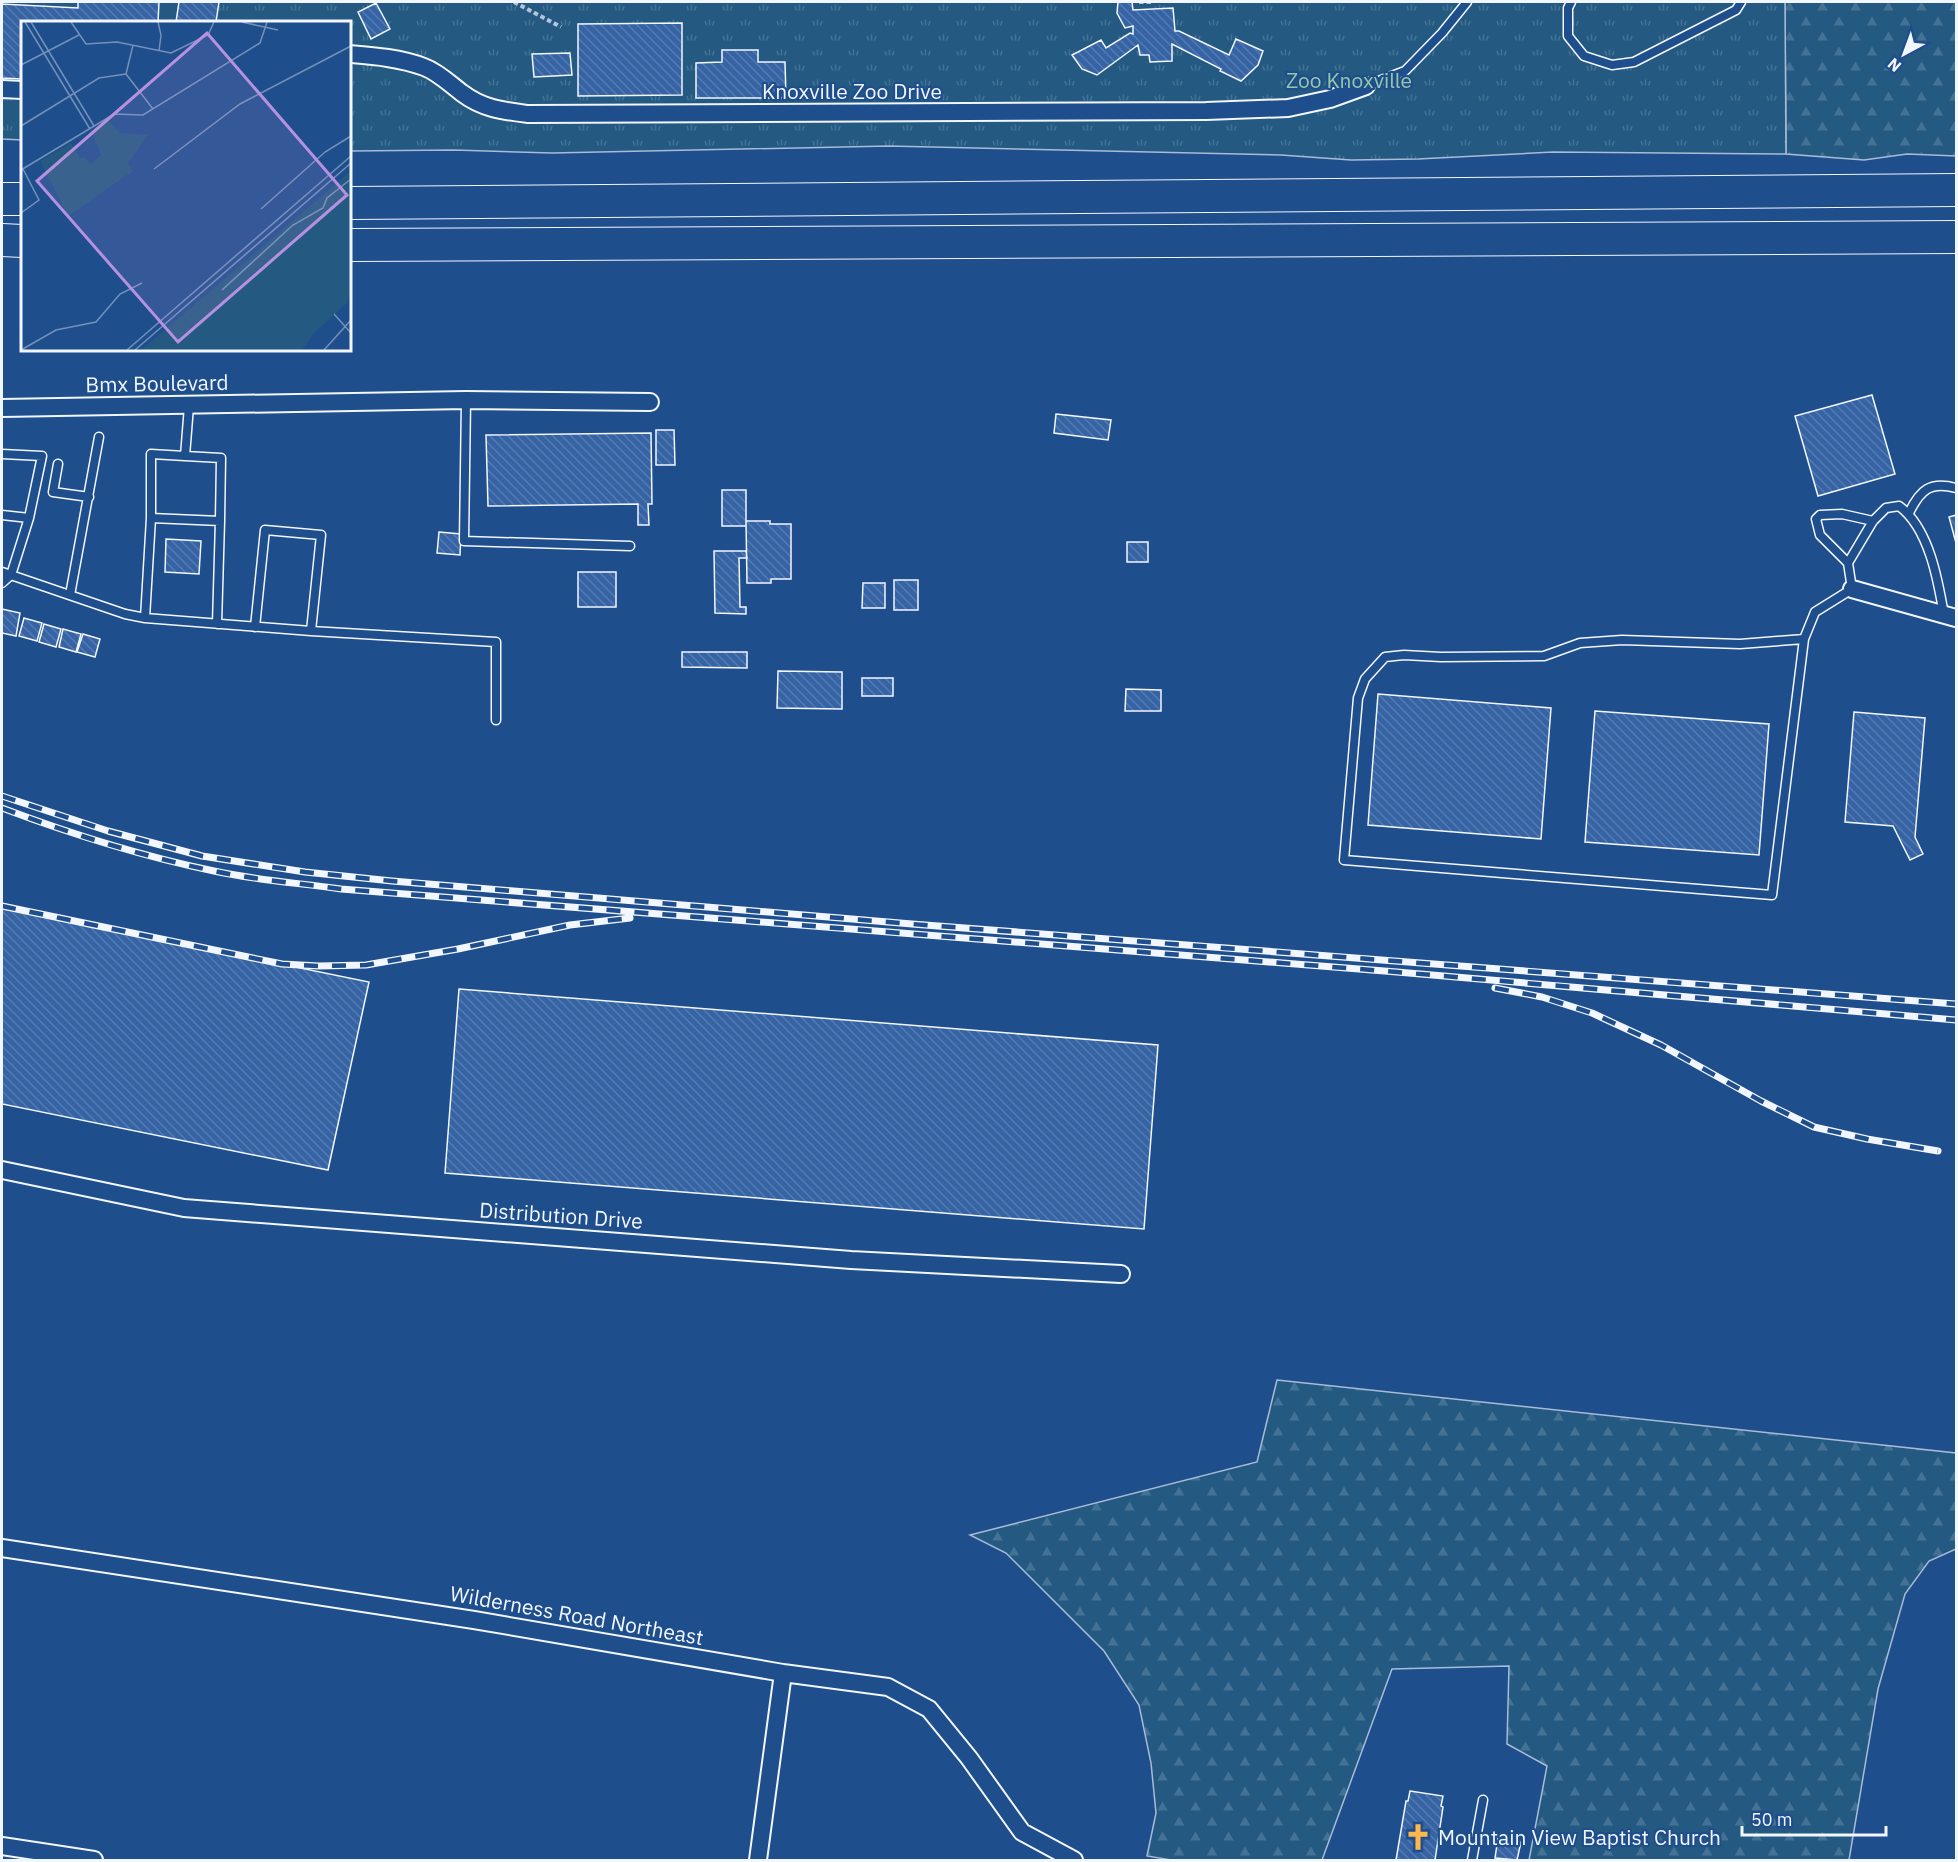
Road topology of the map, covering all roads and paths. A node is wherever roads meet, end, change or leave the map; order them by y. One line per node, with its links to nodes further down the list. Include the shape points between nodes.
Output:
1 (514, 2): 7 (path)
2 (1140, 2): 3 (path)
3 (1151, 2)
4 (1467, 2): 9 (lane, via 1405,71)
5 (1571, 2): 6 (lane, via 1568,36 1584,56 1611,65 1634,63 1736,10)
6 (1741, 2)
7 (561, 27)
8 (351, 54): 9 (street, Knoxville Zoo Drive, via 425,67 464,95 496,111 528,114 1206,111 1288,108)
9 (1366, 86)
10 (2, 89): 11 (street)
11 (21, 90)
12 (1956, 190): 15 (highway)
13 (2, 199): 14 (highway)
14 (21, 199)
15 (351, 203)
16 (1956, 237): 19 (highway)
17 (2, 240): 18 (highway)
18 (21, 241)
19 (351, 245)
20 (466, 400): 21 (street, Bmx Boulevard); 22 (street, Bmx Boulevard); 36 (lane, via 464,541)
21 (651, 402)
22 (189, 406): 23 (street, Bmx Boulevard); 26 (lane)
23 (2, 408)
24 (99, 437): 29 (lane)
25 (2, 454): 32 (lane, via 42,456)
26 (185, 456): 33 (lane, via 151,454); 34 (lane, via 220,458)
27 (58, 464): 29 (lane, via 54,492)
28 (1956, 488): 30 (lane, via 1943,485 1924,490)
29 (88, 497): 42 (lane)
30 (1909, 513): 35 (lane, via 1899,506 1886,508); 43 (lane, via 1920,527)
31 (2, 515): 32 (lane)
32 (29, 518): 39 (lane)
33 (151, 519): 34 (lane); 44 (lane)
34 (220, 521): 45 (lane)
35 (1873, 521): 37 (lane); 37 (lane, via 1842,514 1820,515 1816,519 1818,532)
36 (630, 546)
37 (1848, 563): 41 (lane)
38 (2, 572): 39 (lane)
39 (11, 575): 40 (lane); 42 (lane)
40 (2, 583)
41 (1852, 589): 43 (street); 48 (lane, via 1815,612)
42 (70, 595): 44 (lane)
43 (1950, 616)
44 (145, 618): 45 (lane)
45 (217, 624): 46 (lane)
46 (255, 627): 47 (lane); 47 (lane, via 266,530 321,535)
47 (311, 631): 49 (lane, via 496,642)
48 (1804, 639): 48 (lane, via 1740,644 1622,640 1580,644 1544,656 1385,657 1365,679 1358,698 1344,860 1772,895)
49 (496, 720)
50 (2, 1170): 51 (street, Distribution Drive, via 184,1208 851,1260)
51 (1121, 1274)
52 (2, 1548): 53 (street, Wilderness Road Northeast)
53 (783, 1672): 57 (street); 58 (street, Wilderness Road Northeast, via 888,1687 929,1709 1022,1832)
54 (1483, 1800): 59 (lane)
55 (2, 1846): 56 (street)
56 (94, 1860)
57 (758, 1860)
58 (1074, 1860)
59 (1472, 1860)

